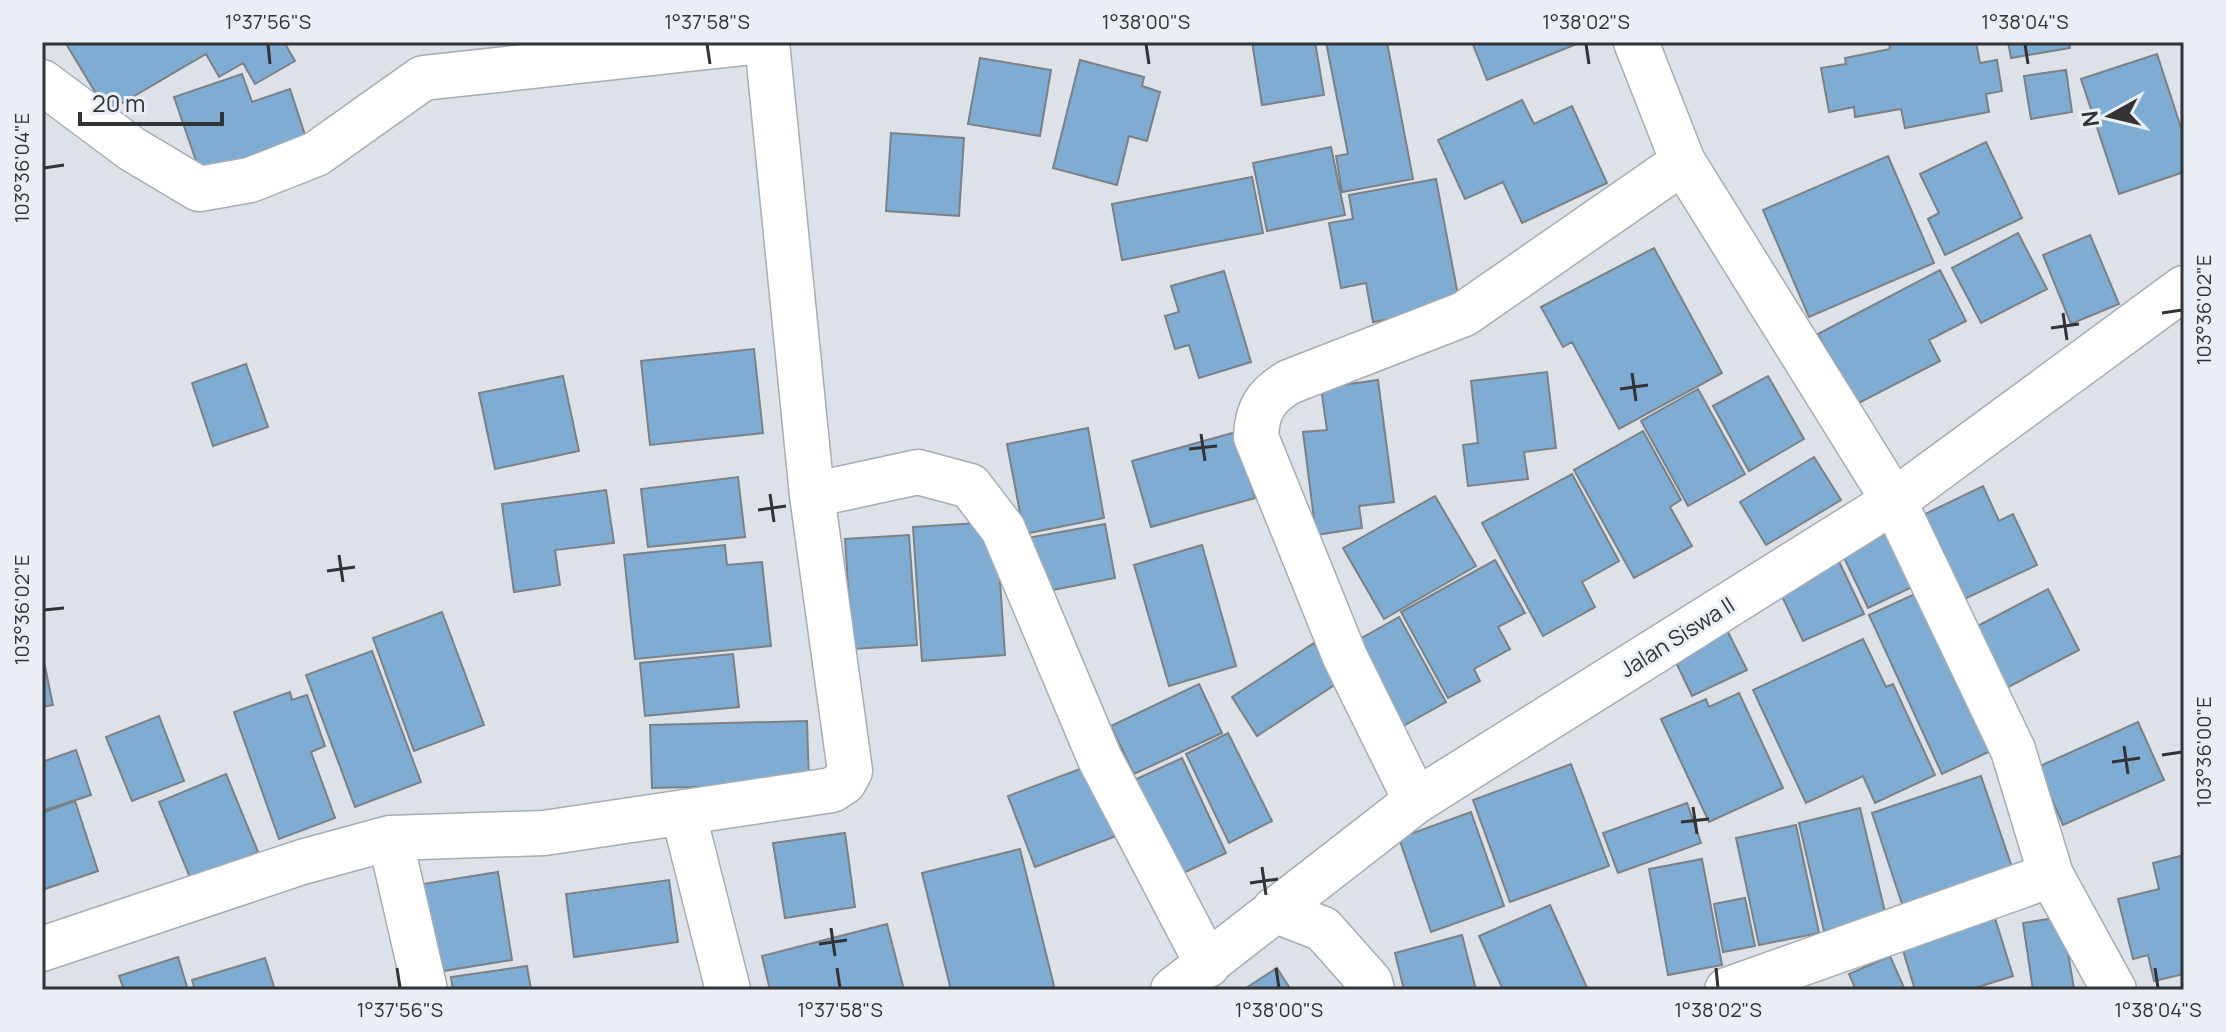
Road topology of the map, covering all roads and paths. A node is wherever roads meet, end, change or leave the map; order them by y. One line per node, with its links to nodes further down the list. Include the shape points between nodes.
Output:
1 (753, 42): 4 (street, via 423,78 316,154 250,180 199,189 132,149)
2 (767, 42): 7 (street)
3 (1636, 42): 5 (street)
4 (42, 82)
5 (1683, 162): 8 (street); 9 (street, via 1464,314 1289,382 1269,394 1256,418 1256,437 1345,657)
6 (2184, 288): 8 (street, Jalan Siswa II)
7 (812, 495): 10 (street, via 850,771 832,790); 15 (street, via 918,472 970,486 1003,529 1100,759)
8 (1894, 501): 9 (street, Jalan Siswa II); 12 (street, via 2013,750)
9 (1416, 801): 13 (street, Jalan Siswa II)
10 (683, 812): 11 (street, via 544,833); 17 (street)
11 (390, 838): 14 (street); 16 (street)
12 (2051, 875): 20 (street); 21 (street)
13 (1274, 910): 15 (street, Jalan Siswa II); 19 (street, via 1323,929)
14 (42, 949)
15 (1208, 965): 18 (street, Jalan Siswa II)
16 (425, 990)
17 (728, 990)
18 (1173, 990)
19 (1372, 990)
20 (1727, 990)
21 (2114, 990)

